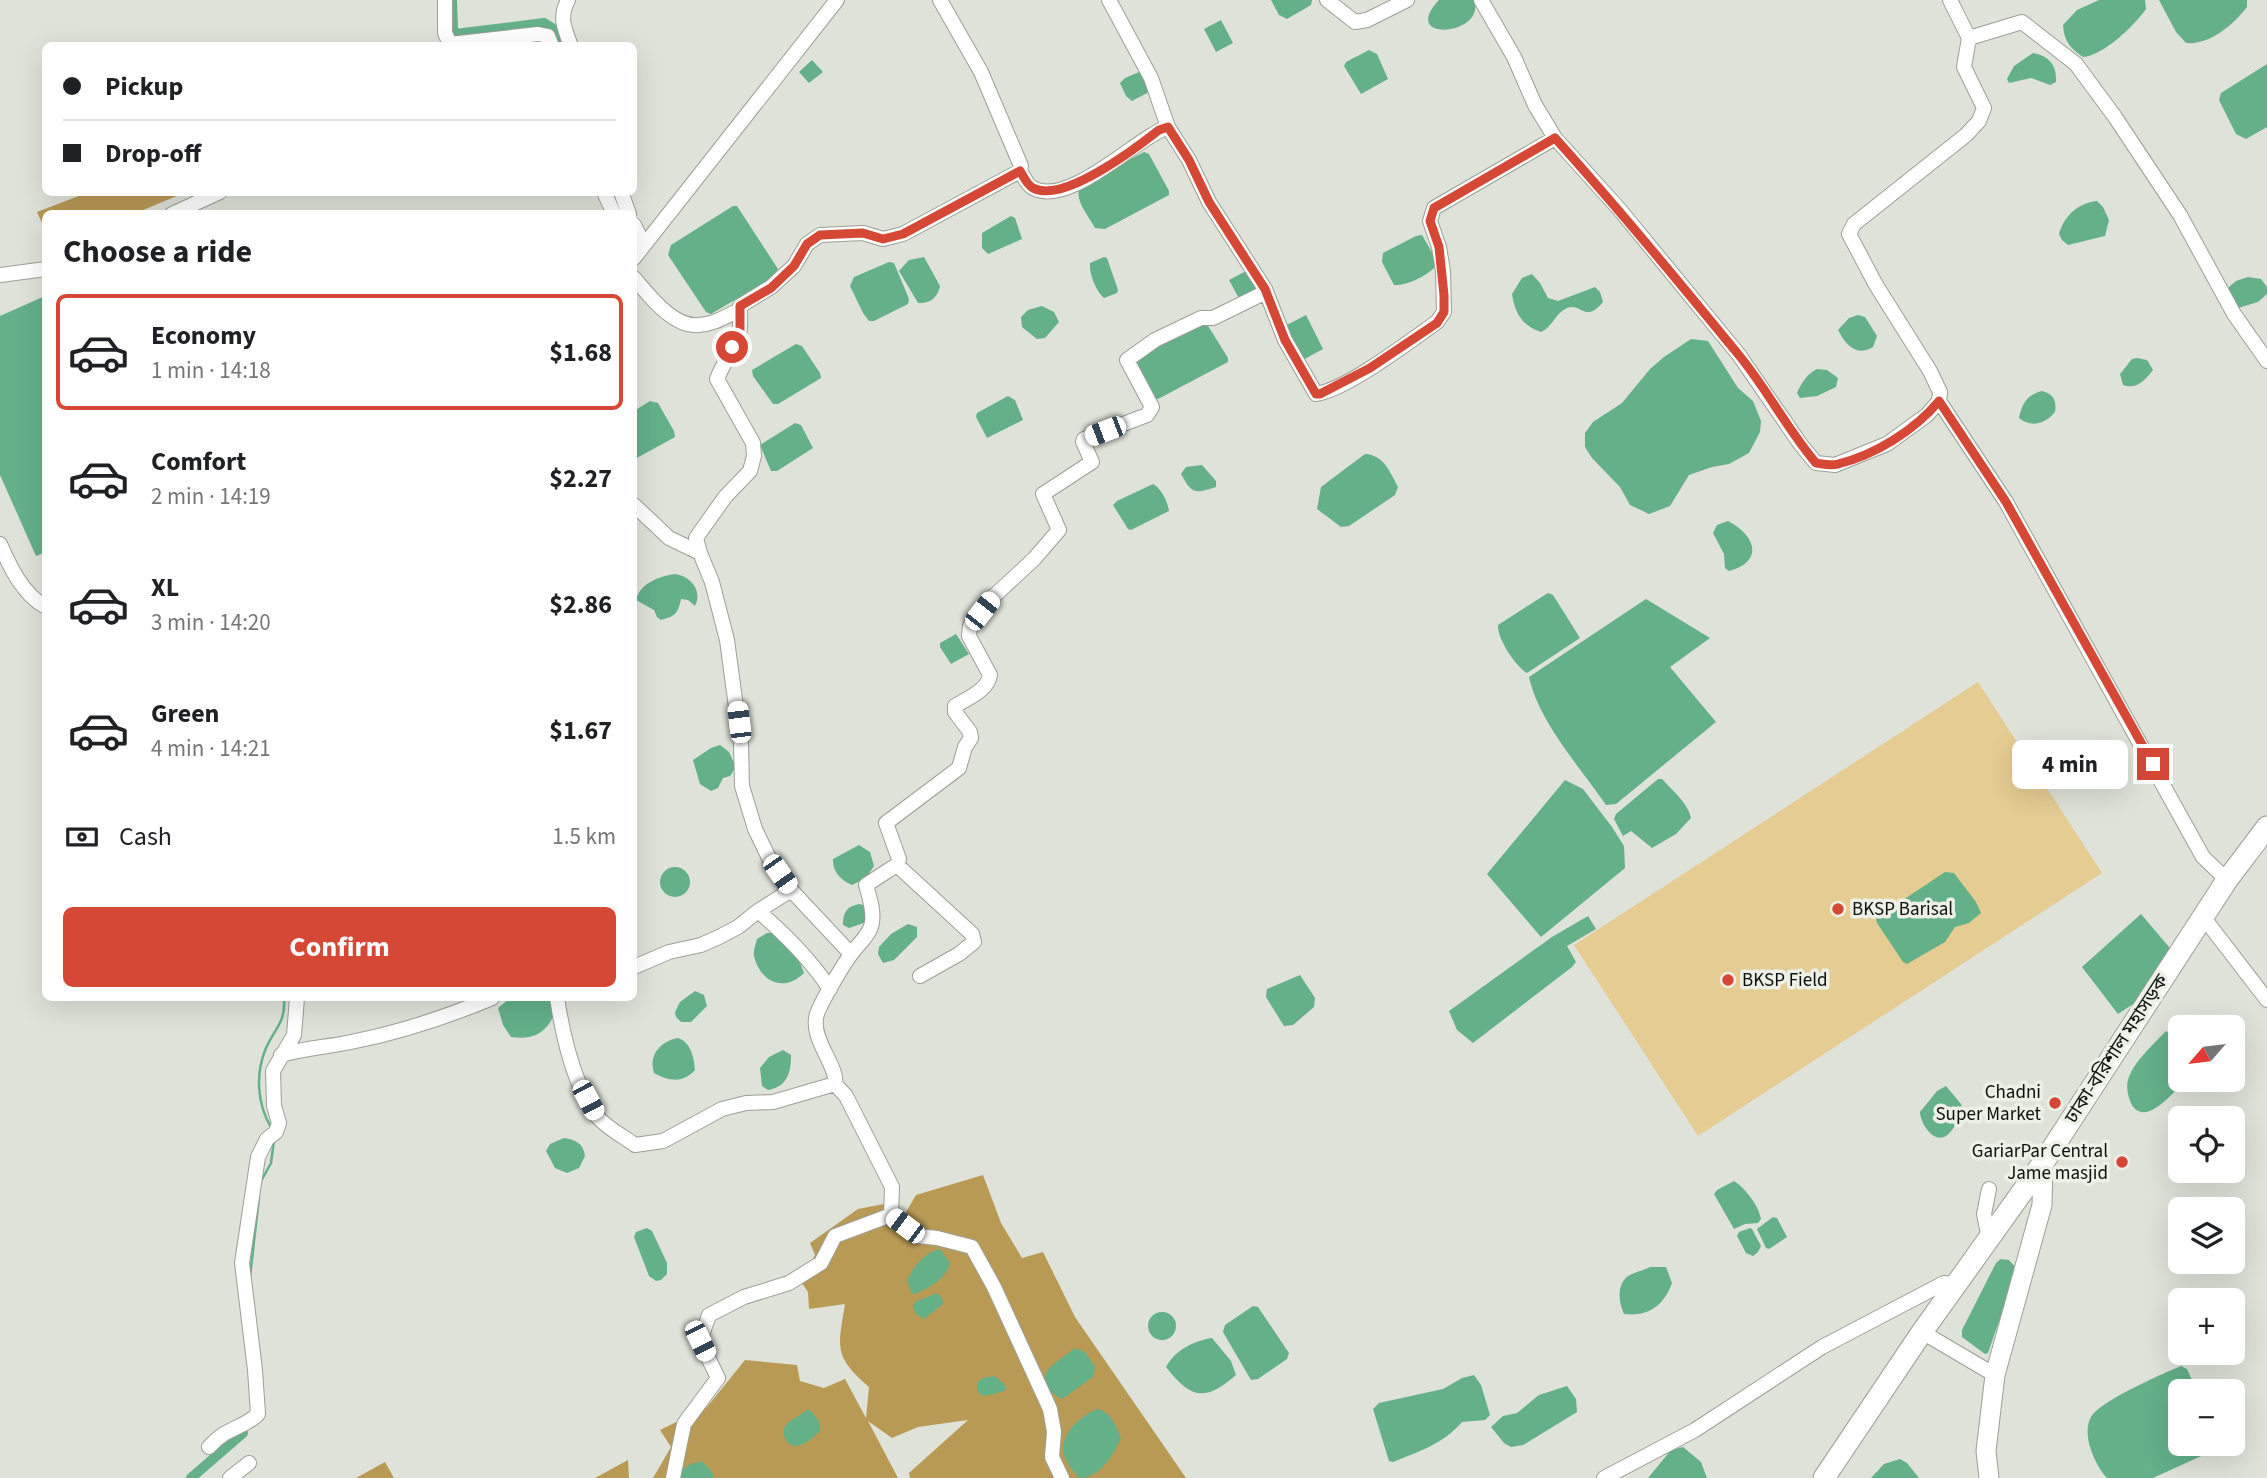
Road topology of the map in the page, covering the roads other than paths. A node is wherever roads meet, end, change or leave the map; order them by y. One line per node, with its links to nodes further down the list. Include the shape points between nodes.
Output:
1 (444, 0): 11 (street)
2 (568, 0): 14 (street, via 562,22)
3 (837, 0): 21 (street)
4 (940, 0): 17 (street, via 981,72)
5 (1109, 0): 15 (street, via 1151,78)
6 (1327, 0): 7 (street, via 1354,22)
7 (1406, 0)
8 (1481, 0): 16 (street)
9 (1950, 0): 10 (street)
10 (1969, 38): 28 (street, via 2022,22 2076,64 2180,215 2234,314); 29 (street, via 1964,67 1984,108 1979,121 1854,224 1849,234 1930,371)
11 (449, 42)
12 (474, 42): 13 (street, via 538,34 548,36)
13 (550, 42)
14 (570, 42)
15 (1168, 127): 17 (street, via 1088,177 1055,190 1031,187); 26 (street)
16 (1555, 138): 26 (street, via 1434,208 1430,221 1443,271 1444,312 1437,323 1370,368 1316,394 1291,352); 29 (street, via 1740,355 1816,463 1835,466 1886,444)
17 (1020, 171): 27 (street, via 903,234 883,239 863,233 820,235 807,244 782,278)
18 (211, 196): 19 (street)
19 (181, 210)
20 (637, 230): 21 (street)
21 (645, 245): 22 (street)
22 (637, 254)
23 (42, 270): 24 (street)
24 (0, 275)
25 (637, 281): 27 (street, via 685,325 708,324)
26 (1266, 292): 35 (street, via 1155,340 1127,360 1152,411 1084,439 1092,463 1043,494 1059,530 970,626 969,636 990,680 956,706 971,738 959,768 886,823)
27 (740, 310): 32 (street, via 740,332 717,379 752,443 754,456 750,471 696,538)
28 (2267, 361)
29 (1939, 401): 36 (street, via 2006,502 2203,857)
30 (637, 508): 32 (street, via 669,538)
31 (0, 544): 33 (street, via 10,567)
32 (700, 553): 37 (street, via 732,664 741,786 755,829)
33 (42, 605)
34 (2267, 827): 36 (highway, ঢাকা-বরিশাল মহাসড়ক)
35 (897, 865): 40 (street, via 866,885 873,923); 42 (street, via 972,934 974,942)
36 (2227, 880): 39 (highway, ঢাকা-বরিশাল মহাসড়ক)
37 (791, 890): 38 (street); 40 (street)
38 (758, 911): 41 (street, via 702,945 668,952); 43 (street, via 791,940)
39 (2204, 918): 44 (street); 50 (highway, ঢাকা-বরিশাল মহাসড়ক)
40 (851, 954): 43 (street)
41 (637, 966)
42 (920, 976)
43 (830, 989): 49 (street, via 816,1015 821,1048 837,1077)
44 (2267, 1000)
45 (297, 1001): 48 (street, via 294,1035)
46 (483, 1001): 48 (street, via 351,1042)
47 (558, 1001): 49 (street, via 579,1084 597,1117 635,1144 663,1141 722,1109 773,1102)
48 (281, 1055): 57 (street, via 273,1071 279,1123 258,1157 242,1264 258,1414 220,1435)
49 (835, 1084): 52 (street, via 846,1096 892,1187)
50 (2043, 1163): 53 (highway, ঢাকা-বরিশাল মহাসড়ক); 56 (main road, via 2042,1205)
51 (1989, 1189): 53 (street, via 1984,1214)
52 (891, 1215): 60 (street, via 835,1236 821,1264 789,1283 744,1297 709,1315 700,1341 718,1378 684,1424); 61 (street, via 919,1236 972,1247 1050,1409 1052,1457)
53 (1989, 1238): 54 (highway, ঢাকা-বরিশাল মহাসড়ক)
54 (1956, 1285): 55 (highway, ঢাকা-বরিশাল মহাসড়ক); 62 (street, via 1944,1283 1830,1342 1695,1430)
55 (1922, 1332): 56 (street); 63 (highway, ঢাকা-বরিশাল মহাসড়ক)
56 (1995, 1375): 64 (main road, via 1986,1451)
57 (209, 1447)
58 (249, 1463): 59 (street)
59 (230, 1478)
60 (673, 1478)
61 (1062, 1478)
62 (1604, 1478)
63 (1824, 1478)
64 (1989, 1478)

